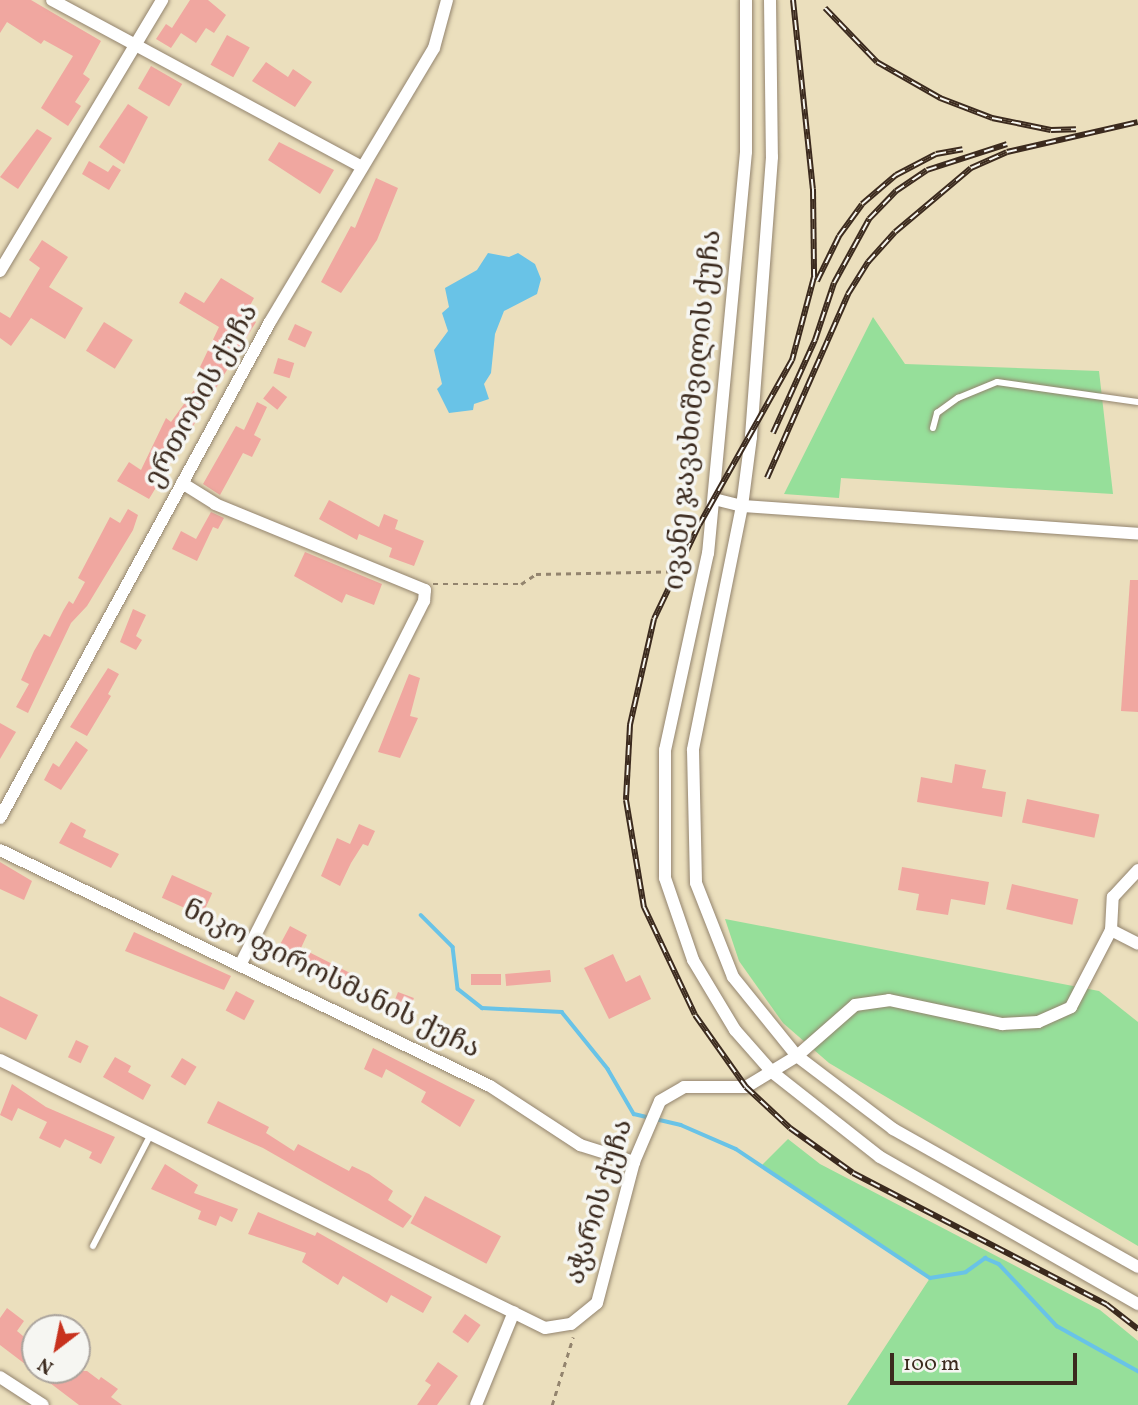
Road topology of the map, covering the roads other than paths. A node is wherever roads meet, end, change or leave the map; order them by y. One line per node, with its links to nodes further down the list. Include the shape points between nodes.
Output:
1 (52, 0): 6 (street)
2 (162, 0): 6 (street)
3 (447, 0): 7 (street, ერთობის ქუჩა, via 434,48)
4 (746, 0): 12 (street, ივანე ჯავახიშვილის ქუჩა, via 746,152)
5 (770, 0): 13 (street, via 772,157)
6 (133, 44): 7 (street); 8 (street)
7 (360, 166): 11 (street, ერთობის ქუჩა)
8 (0, 271)
9 (1138, 402): 10 (lane, via 998,382 958,398 937,413)
10 (933, 428)
11 (182, 483): 15 (street, ერთობის ქუჩა); 20 (street, via 215,504 425,590 424,601)
12 (714, 499): 13 (street); 23 (street, ივანე ჯავახიშვილის ქუჩა, via 706,571 666,750 665,878 693,960 735,1030)
13 (742, 506): 14 (street); 21 (street, via 693,750 696,883 733,977)
14 (1138, 534)
15 (0, 818)
16 (0, 850): 20 (street, ნიკო ფიროსმანის ქუჩა)
17 (1138, 870): 18 (street, აჭარის ქუჩა, via 1113,897)
18 (1111, 930): 19 (street); 21 (street, აჭარის ქუჩა, via 1072,1007 1038,1022 1002,1024 889,1000 855,1005)
19 (1138, 944)
20 (241, 963): 25 (street, ნიკო ფიროსმანის ქუჩა, via 490,1086 580,1145)
21 (797, 1056): 23 (street, აჭარის ქუჩა); 27 (street, via 893,1129)
22 (0, 1060): 24 (street, აჭარის ქუჩა)
23 (772, 1072): 25 (street, აჭარის ქუჩა, via 746,1087 684,1087 654,1110); 28 (street, ივანე ჯავახიშვილის ქუჩა, via 880,1157)
24 (151, 1134): 26 (lane); 29 (street, აჭარის ქუჩა)
25 (634, 1162): 29 (street, აჭარის ქუჩა, via 597,1303 571,1324 545,1328)
26 (93, 1245)
27 (1138, 1267)
28 (1138, 1304)
29 (514, 1312): 32 (street)
30 (0, 1377): 31 (street)
31 (43, 1405)
32 (476, 1405)

